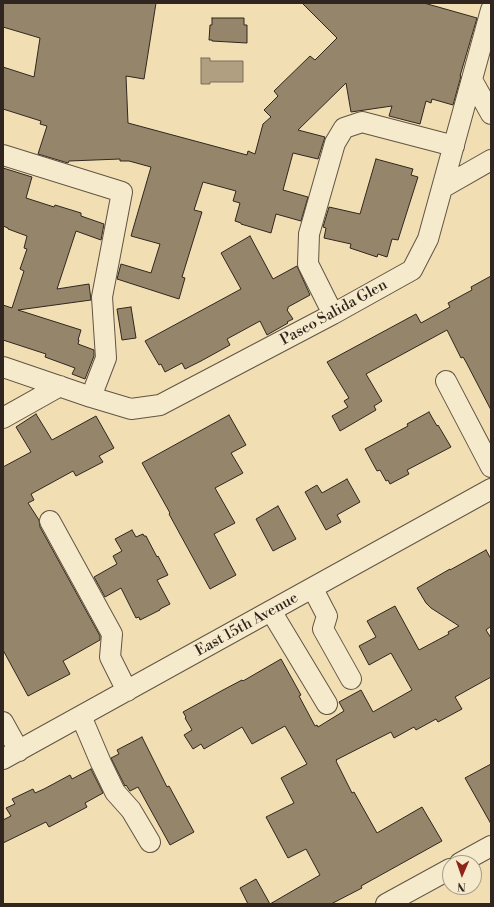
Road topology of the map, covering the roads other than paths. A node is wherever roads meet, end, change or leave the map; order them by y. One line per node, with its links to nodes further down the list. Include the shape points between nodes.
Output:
1 (491, 10): 2 (street, Paseo Salida Glen)
2 (472, 80): 3 (street); 4 (street, Paseo Salida Glen)
3 (491, 114)
4 (454, 146): 7 (street, Paseo Salida Glen); 8 (street, via 362,122 344,128 335,143 309,234 308,264)
5 (3, 155): 12 (street, via 122,192 102,297 106,358)
6 (491, 160): 7 (street)
7 (442, 188): 8 (street, Paseo Salida Glen, via 428,239 412,270)
8 (333, 314): 12 (street, Paseo Salida Glen, via 160,405 131,409)
9 (3, 367): 11 (street, Paseo Salida Glen)
10 (446, 381): 14 (street)
11 (60, 386): 12 (street, Paseo Salida Glen); 13 (street)
12 (91, 397)
13 (3, 418)
14 (491, 467)
15 (491, 489): 17 (street, East 15th Avenue)
16 (50, 521): 20 (street, via 112,634 110,657)
17 (312, 589): 18 (street, East 15th Avenue); 19 (street, via 327,616 323,629)
18 (271, 611): 20 (street, East 15th Avenue); 21 (street)
19 (351, 679)
20 (127, 691): 22 (street, East 15th Avenue)
21 (327, 704)
22 (81, 716): 24 (street, East 15th Avenue); 25 (street, via 115,792 131,810)
23 (3, 722): 24 (street)
24 (11, 755)
25 (150, 842)
26 (491, 846): 27 (street)
27 (475, 855)
28 (442, 873): 29 (street)
29 (386, 904)

